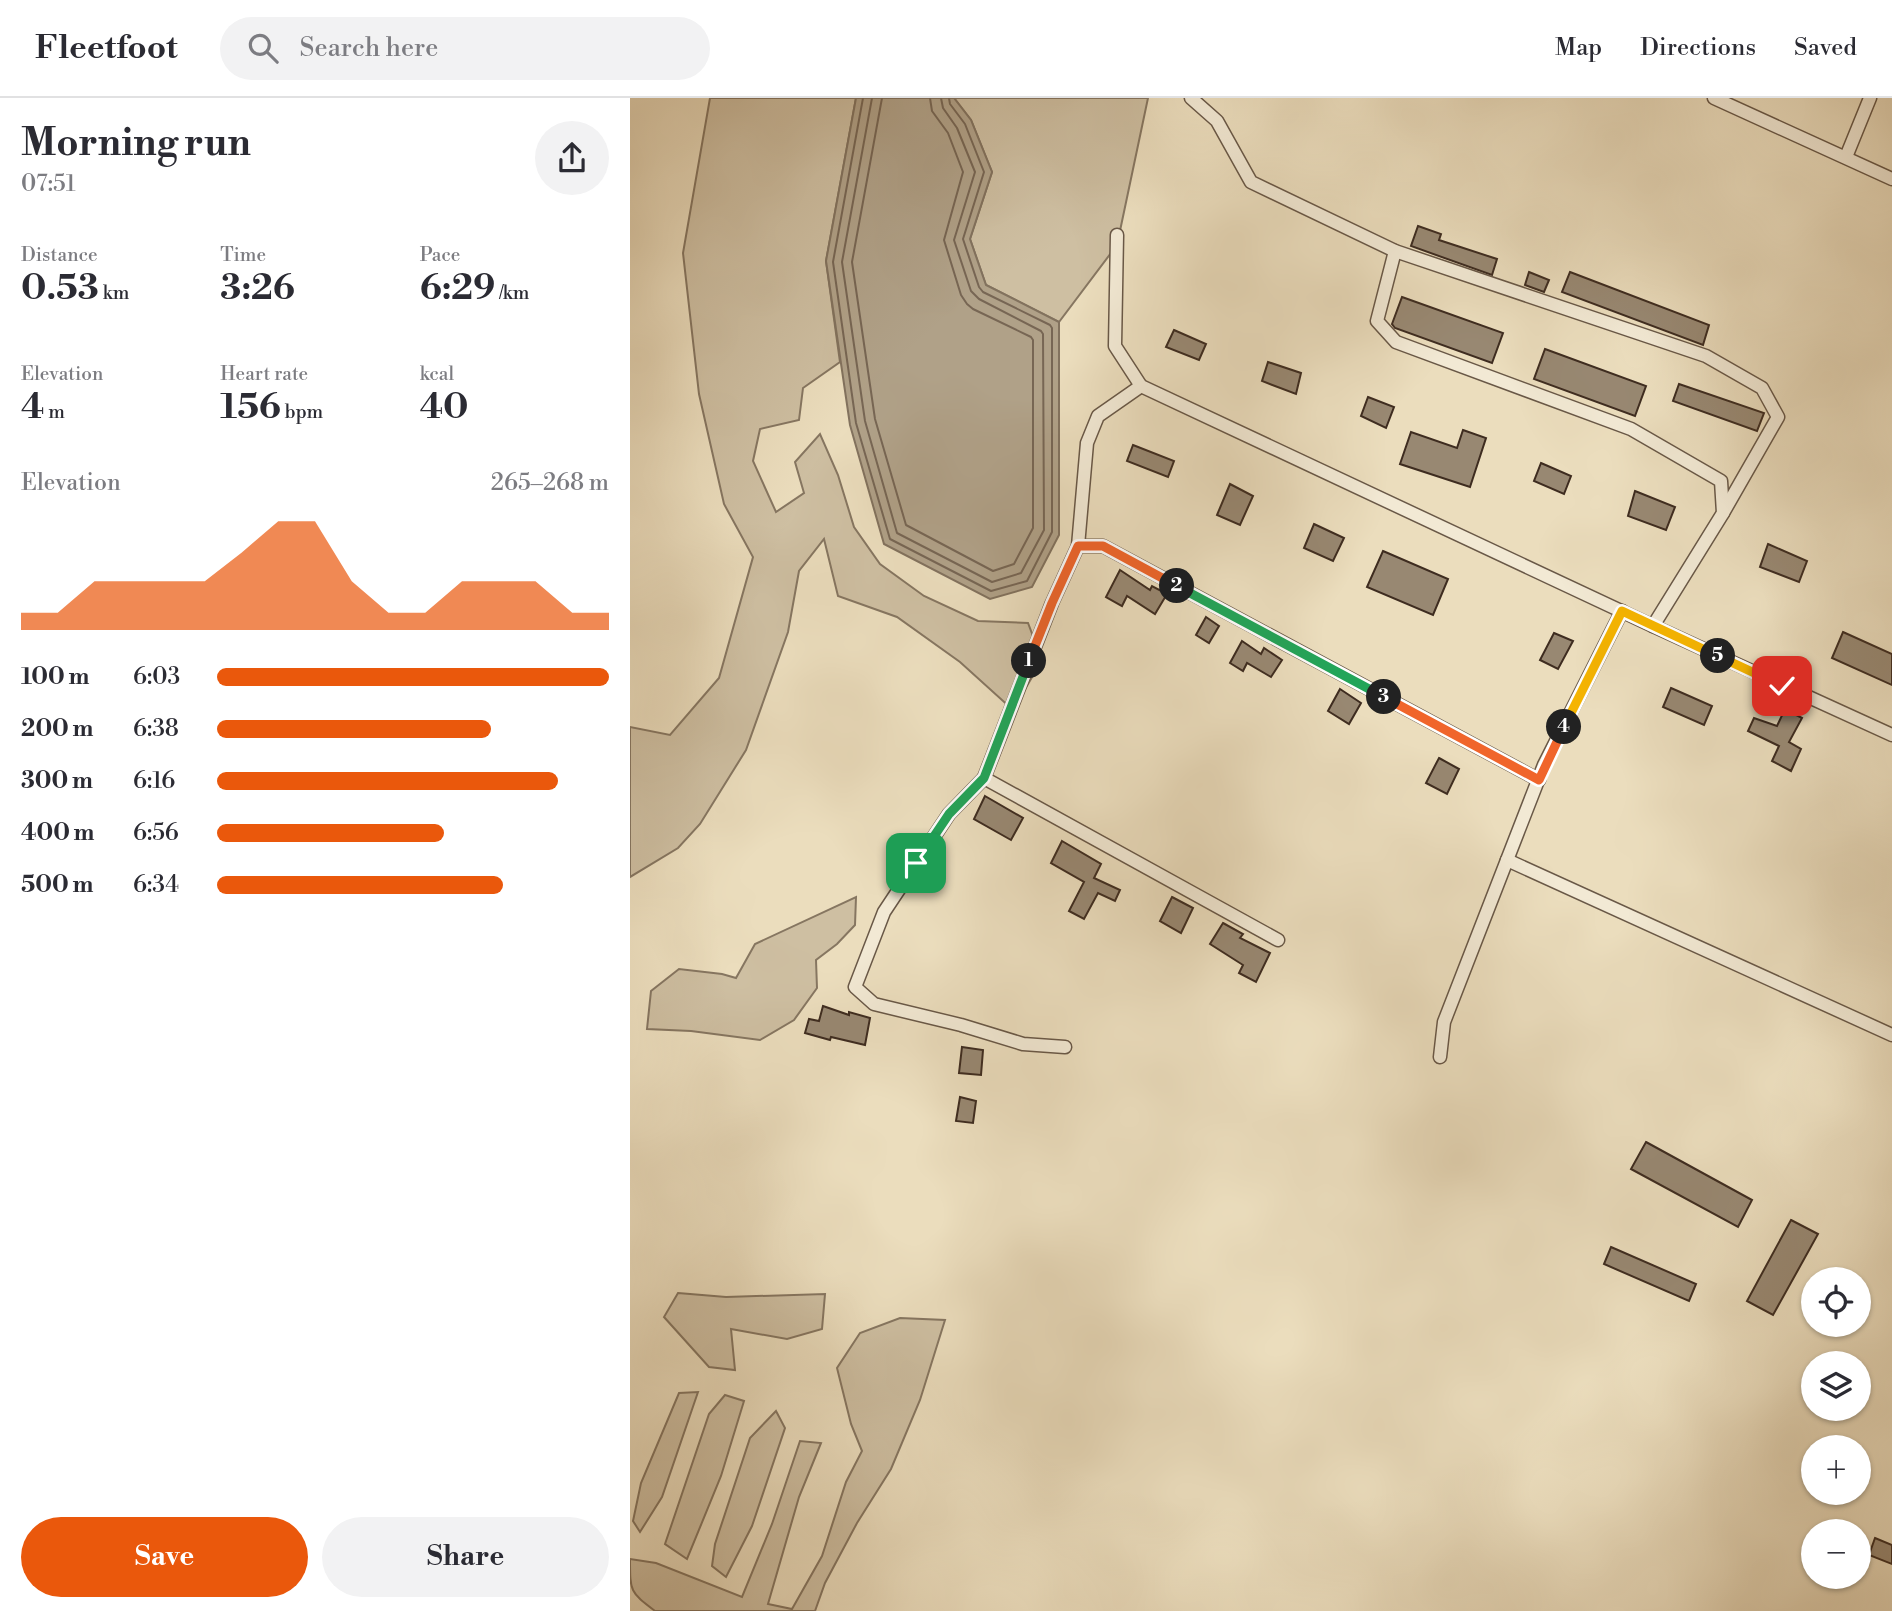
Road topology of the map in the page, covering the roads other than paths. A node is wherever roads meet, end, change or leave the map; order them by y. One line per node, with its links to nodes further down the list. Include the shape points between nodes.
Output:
1 (1191, 98): 7 (street, via 1217,121 1251,182)
2 (1714, 98): 4 (street)
3 (1870, 98): 4 (street)
4 (1846, 158): 5 (street)
5 (1892, 179)
6 (1117, 235): 8 (street, via 1115,346)
7 (1395, 251): 9 (street, via 1377,321 1396,342 1631,429 1721,481); 9 (street, via 1706,356 1762,388 1778,417)
8 (1141, 386): 10 (street, via 1098,416 1087,443); 11 (street)
9 (1723, 513): 12 (street)
10 (1078, 546): 14 (street); 15 (street, via 1103,546)
11 (1622, 611): 12 (street); 15 (street)
12 (1653, 625): 13 (street)
13 (1892, 735)
14 (984, 778): 17 (street); 19 (street, via 949,814 884,912 855,987 874,1004 1023,1044)
15 (1539, 780): 16 (street)
16 (1507, 860): 18 (street); 20 (street, via 1444,1022)
17 (1278, 940)
18 (1892, 1035)
19 (1065, 1047)
20 (1440, 1057)

